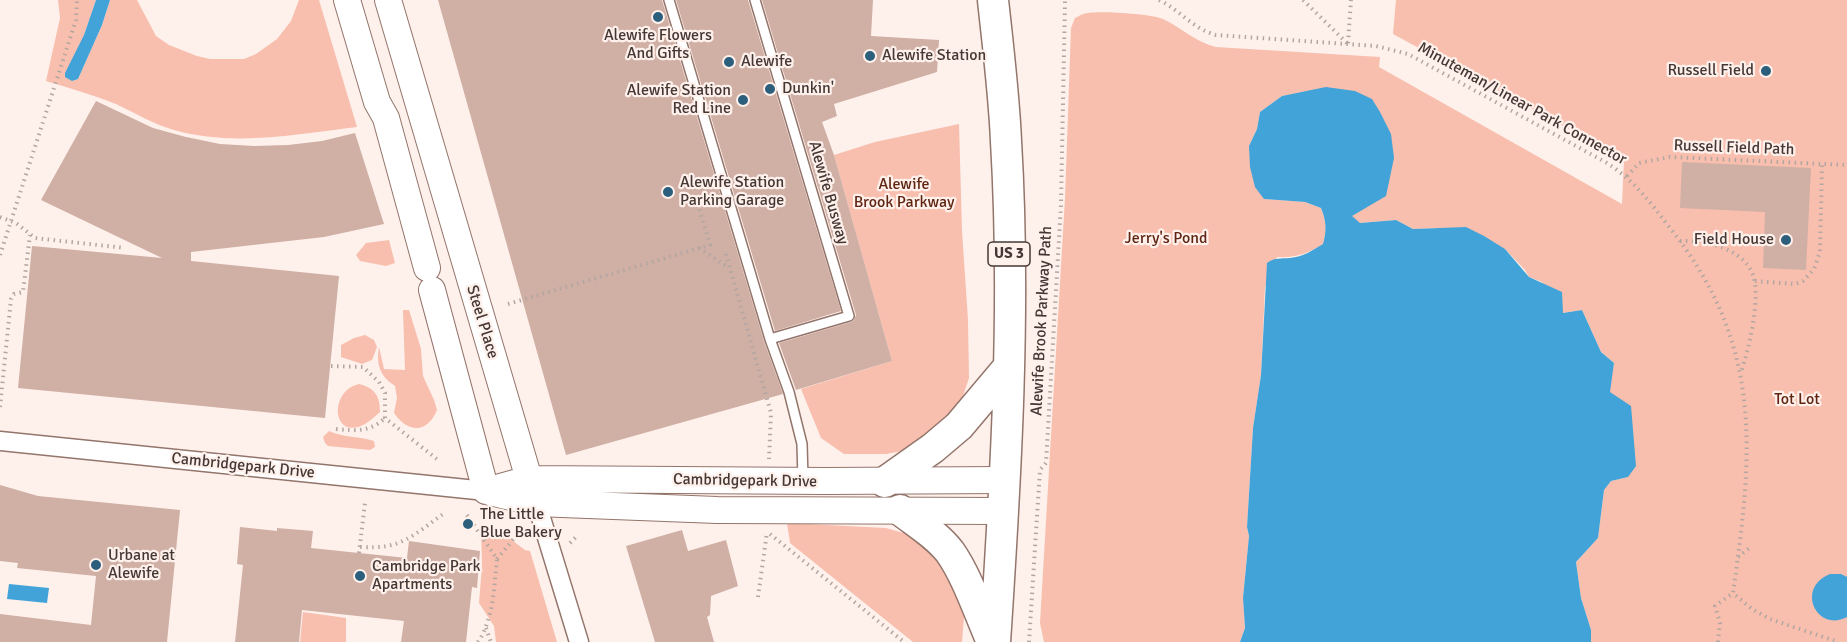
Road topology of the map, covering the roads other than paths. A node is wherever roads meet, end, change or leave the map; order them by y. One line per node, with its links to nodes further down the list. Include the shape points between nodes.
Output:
1 (348, 0): 12 (main road, via 377,102 386,118)
2 (388, 0): 13 (main road, Steel Place)
3 (669, 0): 6 (lane)
4 (755, 0): 6 (lane, Alewife Busway, via 849,316)
5 (993, 0): 7 (highway, US 3, via 1007,148)
6 (770, 339): 10 (lane, via 802,444)
7 (1008, 369): 9 (highway, US 3); 11 (highway, via 959,426)
8 (0, 441): 12 (street, Cambridgepark Drive)
9 (1005, 480): 11 (main road, Cambridgepark Drive); 15 (highway, US 3)
10 (803, 481): 11 (main road, Cambridgepark Drive); 13 (main road, Cambridgepark Drive)
11 (885, 482)
12 (486, 491): 13 (main road, Cambridgepark Drive)
13 (532, 491): 14 (main road, Cambridgepark Drive, via 717,510); 16 (street, Steel Place)
14 (900, 510): 15 (main road, Cambridgepark Drive); 17 (highway, via 950,552)
15 (1004, 511): 17 (highway, US 3)
16 (579, 642)
17 (993, 642)

